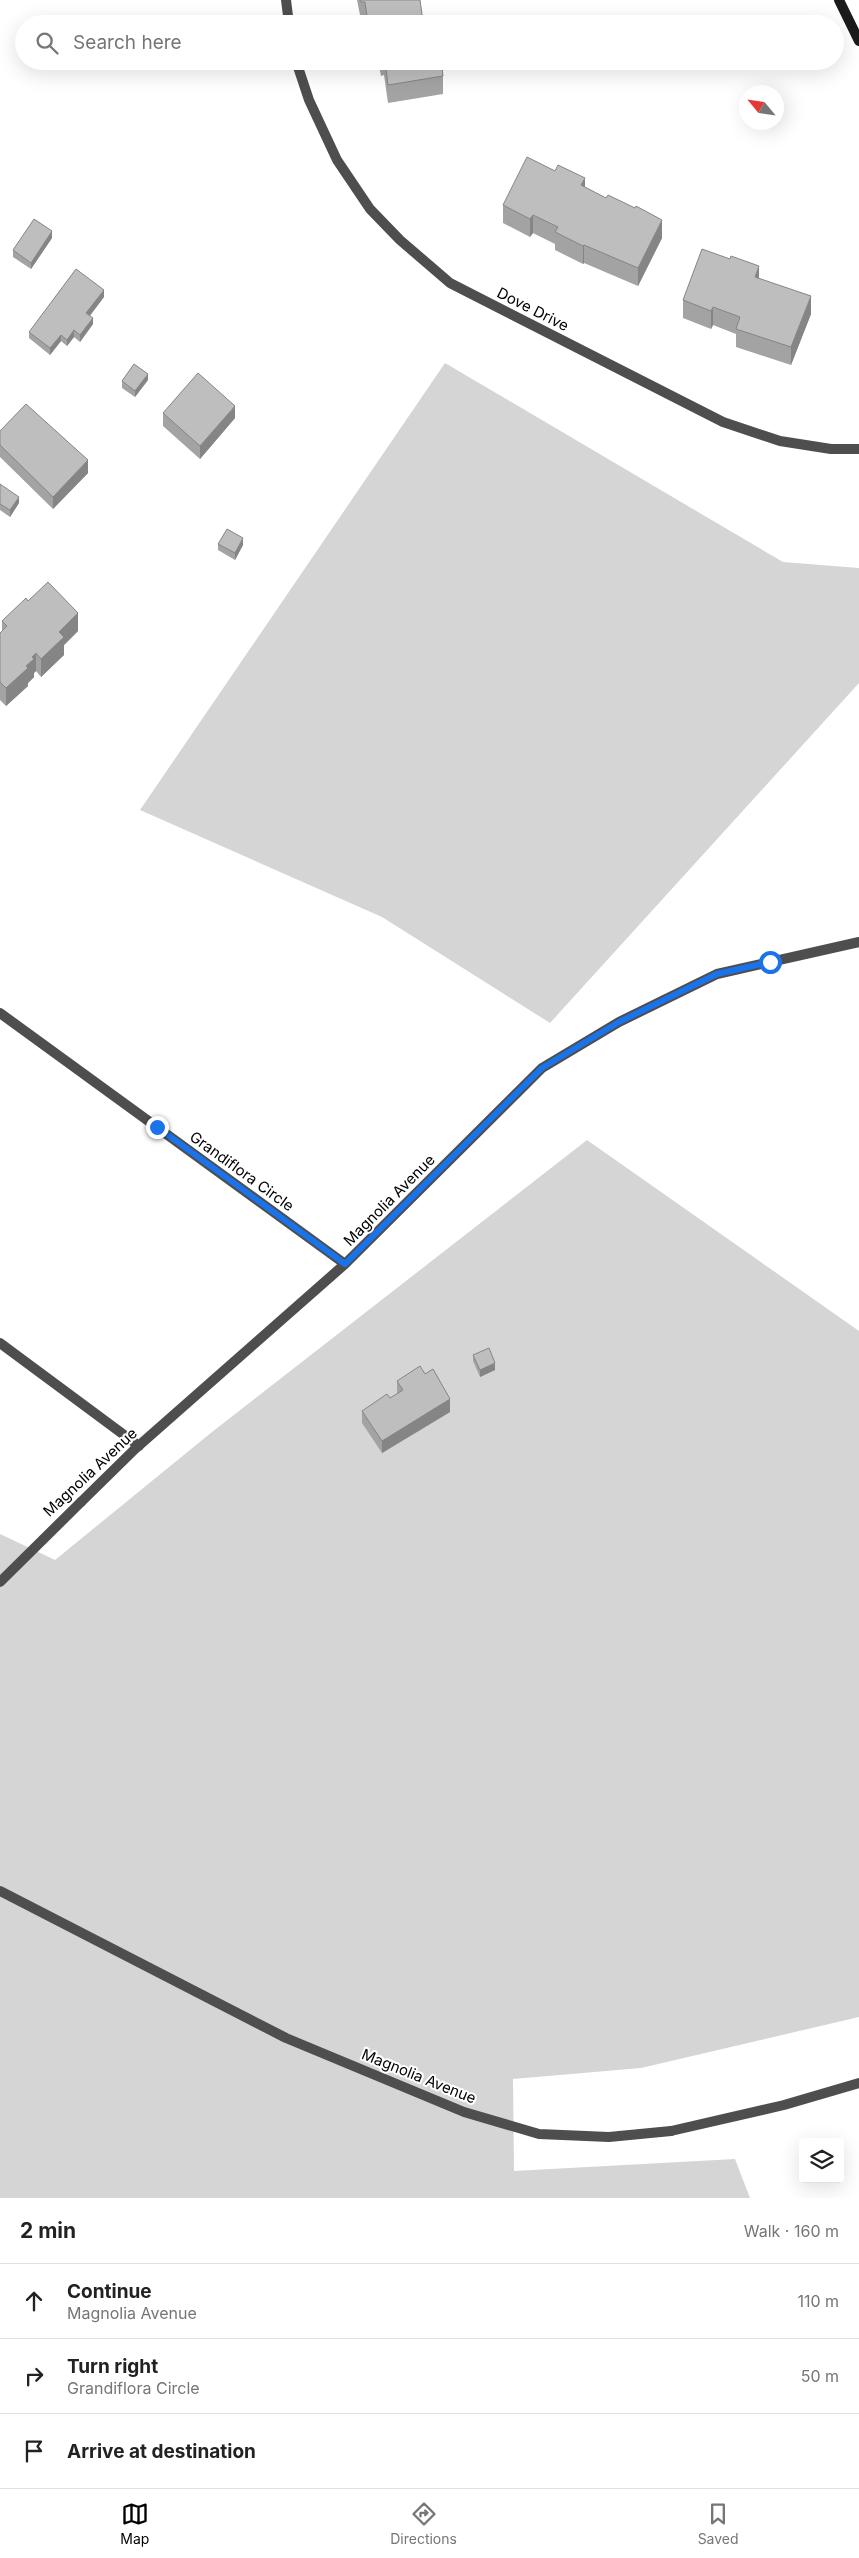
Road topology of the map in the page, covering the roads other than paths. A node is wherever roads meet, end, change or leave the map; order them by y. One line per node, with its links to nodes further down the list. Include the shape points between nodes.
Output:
1 (286, 0): 3 (street)
2 (839, 0): 4 (main road)
3 (288, 15)
4 (859, 41)
5 (299, 70): 6 (street, Dove Drive, via 337,160 370,210 450,283 723,422 780,441 831,450)
6 (859, 449)
7 (859, 942): 9 (street, Magnolia Avenue, via 717,974 619,1022 542,1068)
8 (0, 1013): 9 (street, Grandiflora Circle)
9 (345, 1264): 11 (street, Magnolia Avenue)
10 (0, 1343): 11 (street)
11 (139, 1446): 12 (street, Magnolia Avenue)
12 (0, 1582)
13 (0, 1891): 14 (street, Magnolia Avenue, via 286,2038 464,2112 539,2134 609,2138 671,2131 784,2105)
14 (859, 2083)

